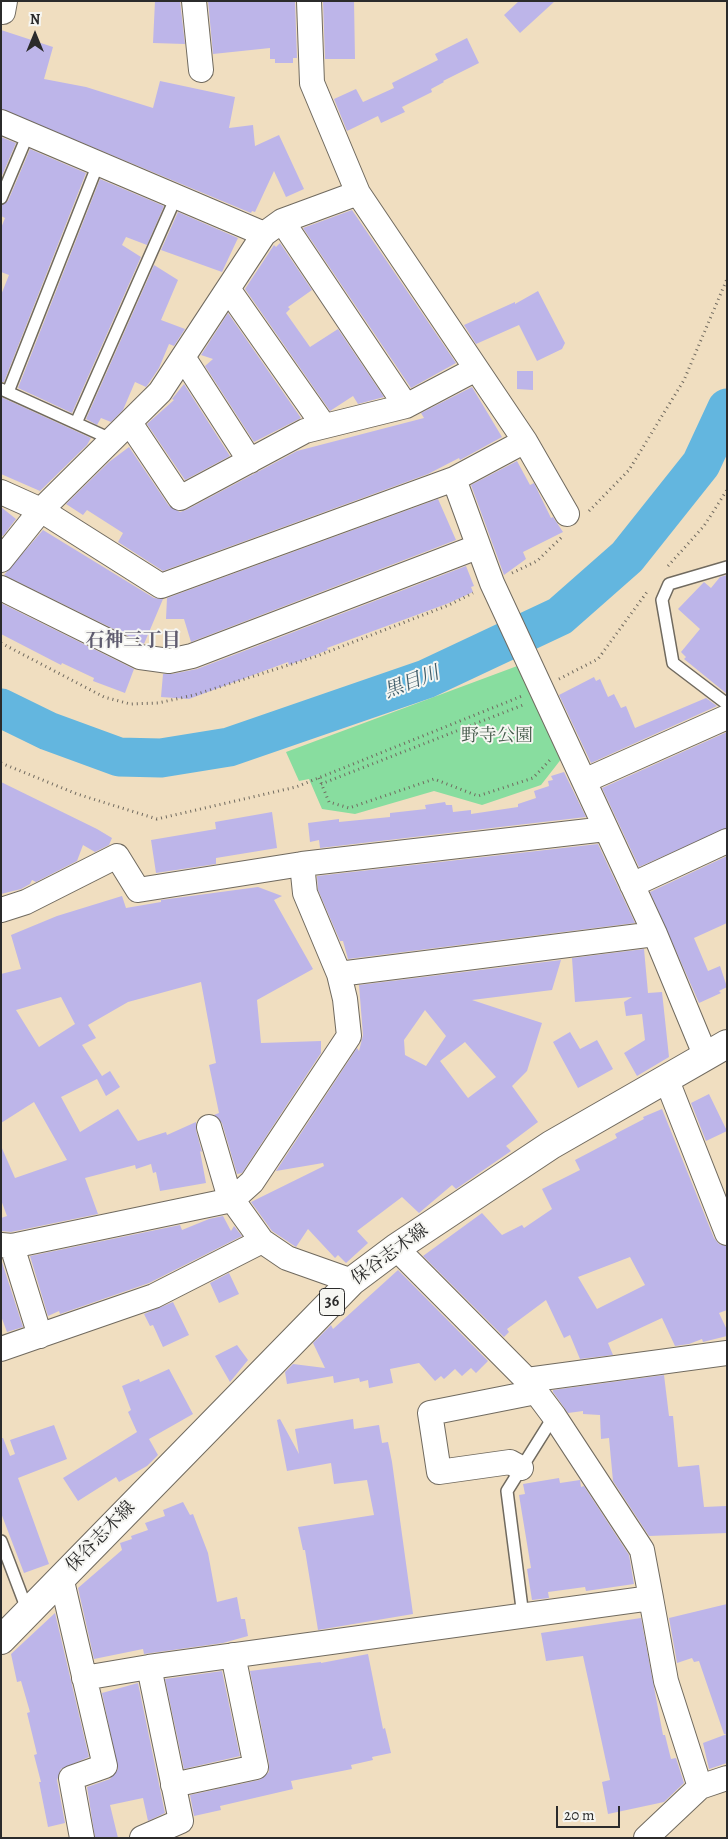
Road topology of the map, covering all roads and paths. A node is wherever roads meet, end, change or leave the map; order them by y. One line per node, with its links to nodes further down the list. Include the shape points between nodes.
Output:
1 (194, 1): 3 (street)
2 (309, 1): 7 (street, via 312,83)
3 (201, 70)
4 (1, 122): 5 (street)
5 (28, 134): 6 (street); 9 (lane)
6 (98, 164): 8 (street); 15 (lane)
7 (358, 193): 10 (street); 14 (street)
8 (176, 197): 10 (street); 17 (lane)
9 (1, 198)
10 (273, 228): 12 (street); 16 (street)
11 (727, 280): 27 (path, via 684,380 629,470)
12 (228, 289): 13 (street); 19 (street)
13 (183, 357): 18 (street, via 160,392); 22 (street)
14 (476, 369): 16 (street); 21 (street)
15 (4, 390): 17 (lane)
16 (406, 406): 19 (street)
17 (76, 423): 20 (lane)
18 (130, 423): 20 (street); 22 (street, via 180,498)
19 (324, 426): 22 (street, via 305,432)
20 (113, 440): 26 (street)
21 (525, 441): 23 (street); 27 (street)
22 (250, 461)
23 (454, 479): 26 (street, via 161,586); 28 (street)
24 (727, 490): 31 (path, via 704,526)
25 (1, 492): 26 (street)
26 (41, 510): 29 (street)
27 (573, 520): 32 (path, via 537,561)
28 (477, 547): 32 (street); 34 (street, via 192,656 168,661 140,657)
29 (1, 560)
30 (727, 567): 36 (lane, via 669,584 662,600 673,663)
31 (663, 572)
32 (492, 583): 35 (street)
33 (652, 585): 35 (path, via 598,658)
34 (1, 588)
35 (542, 692): 38 (street); 40 (path); 42 (path)
36 (727, 704)
37 (727, 717): 41 (street)
38 (566, 743): 41 (street); 42 (path, via 533,778 478,796 434,779 349,808 329,802)
39 (1, 763): 40 (path, via 77,794 157,819 296,787)
40 (319, 778): 42 (path)
41 (584, 781): 43 (street)
42 (322, 784)
43 (606, 829): 45 (street); 46 (street)
44 (727, 842): 46 (street)
45 (302, 864): 47 (street, via 138,890 117,856 26,902); 49 (street, via 305,893)
46 (632, 884): 48 (street)
47 (1, 910)
48 (655, 934): 49 (street); 50 (street)
49 (339, 974): 53 (street, via 349,1036 252,1182)
50 (716, 1050): 51 (main road, 保谷志木線 / 36)
51 (666, 1078): 54 (street); 57 (main road, 保谷志木線 / 36, via 551,1145)
52 (209, 1127): 53 (street)
53 (232, 1200): 55 (street); 56 (street)
54 (727, 1233)
55 (262, 1241): 58 (street, via 287,1258); 59 (street, via 154,1296)
56 (7, 1245): 59 (street)
57 (396, 1248): 58 (main road, 保谷志木線 / 36); 62 (street)
58 (352, 1281): 66 (main road, 保谷志木線 / 36)
59 (40, 1336): 60 (street)
60 (1, 1349)
61 (727, 1353): 62 (street)
62 (531, 1386): 63 (street); 64 (street, via 430,1413 439,1472 510,1462)
63 (554, 1416): 64 (lane); 67 (street, via 642,1550)
64 (521, 1468): 69 (lane, via 507,1491)
65 (1, 1541): 68 (lane)
66 (61, 1578): 68 (main road, 保谷志木線 / 36); 73 (street)
67 (651, 1598): 69 (street); 76 (street, via 666,1681)
68 (28, 1612): 70 (main road, 保谷志木線 / 36)
69 (523, 1616): 71 (street)
70 (1, 1640)
71 (232, 1655): 72 (street); 75 (street, via 256,1767)
72 (149, 1667): 73 (street); 75 (street)
73 (84, 1678): 77 (street, via 105,1766 71,1778)
74 (727, 1778): 76 (street)
75 (173, 1785): 78 (street, via 181,1821)
76 (700, 1787): 79 (street)
77 (82, 1838)
78 (142, 1838)
79 (646, 1838)

